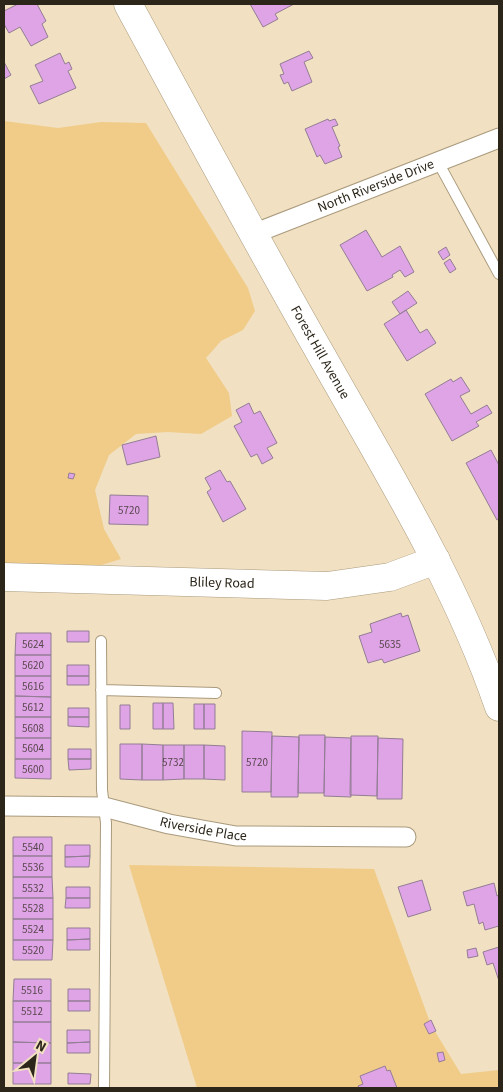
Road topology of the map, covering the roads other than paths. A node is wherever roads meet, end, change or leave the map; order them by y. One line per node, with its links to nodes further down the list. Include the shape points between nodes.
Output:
1 (128, 4): 4 (main road, Forest Hill Avenue)
2 (499, 138): 3 (street, North Riverside Drive)
3 (438, 162): 4 (street, North Riverside Drive); 5 (lane)
4 (253, 234): 6 (main road, Forest Hill Avenue)
5 (499, 274)
6 (436, 560): 7 (main road, Bliley Road, via 390,577 327,586); 11 (main road, Forest Hill Avenue, via 464,618)
7 (4, 577)
8 (101, 641): 9 (lane)
9 (101, 690): 10 (lane); 13 (lane)
10 (216, 693)
11 (499, 707)
12 (4, 806): 13 (street, Riverside Place)
13 (104, 807): 14 (street, Riverside Place, via 168,824 236,836); 15 (lane)
14 (406, 837)
15 (104, 1088)

